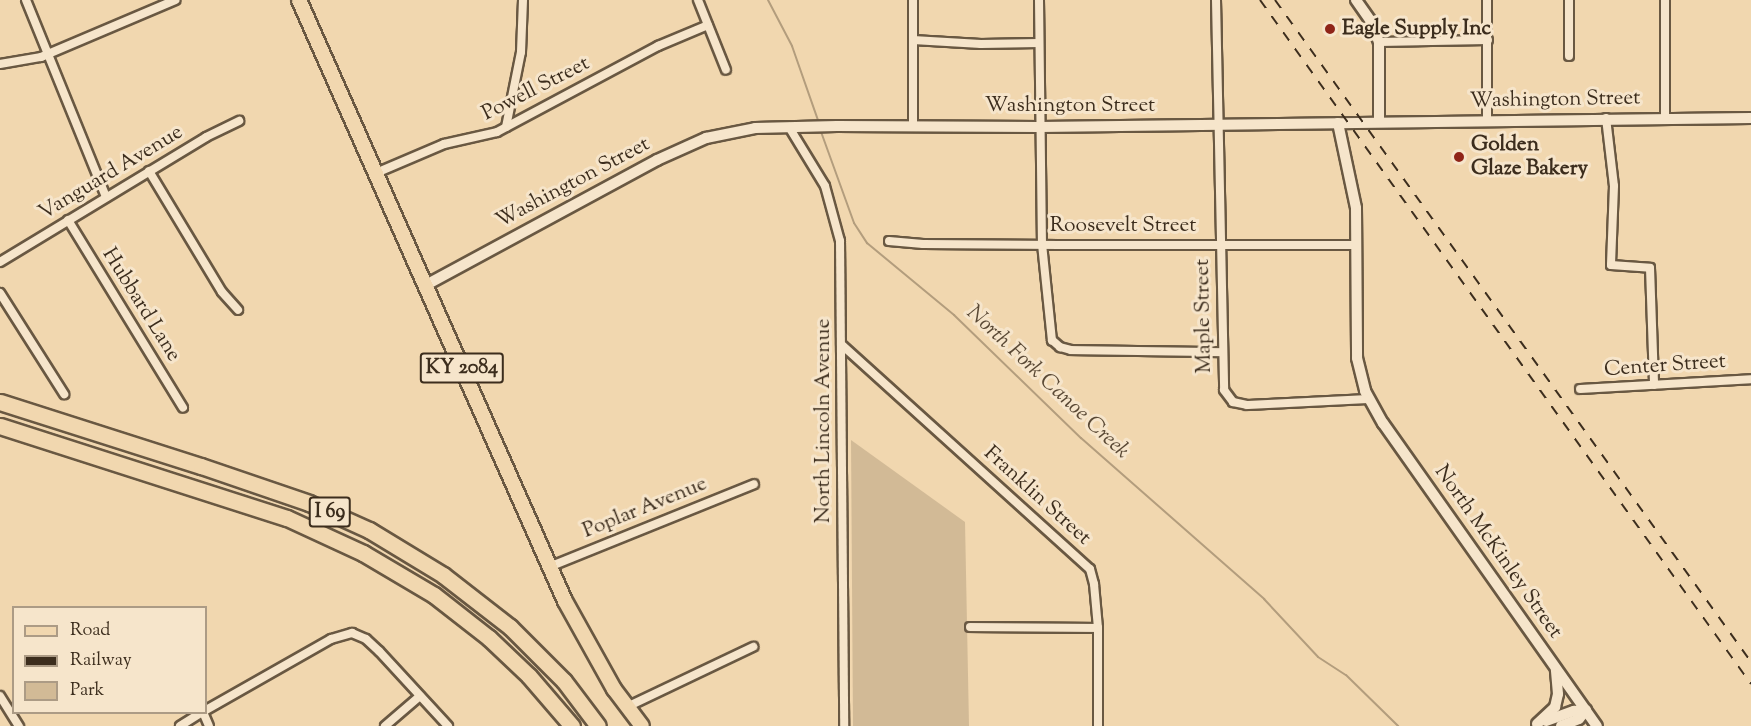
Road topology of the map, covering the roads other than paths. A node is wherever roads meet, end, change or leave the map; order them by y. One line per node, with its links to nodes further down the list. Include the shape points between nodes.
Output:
1 (26, 0): 18 (street)
2 (175, 0): 18 (street)
3 (299, 0): 35 (main road, KY 2084)
4 (523, 0): 31 (street, via 521,52)
5 (698, 0): 13 (street)
6 (913, 0): 14 (street)
7 (1039, 0): 17 (street)
8 (1216, 0): 29 (street, Maple Street)
9 (1356, 0): 16 (street)
10 (1487, 0): 15 (street)
11 (1569, 0): 19 (street)
12 (1665, 0): 23 (street)
13 (708, 25): 21 (street); 31 (street, Powell Street, via 658,46)
14 (913, 40): 17 (street); 30 (street)
15 (1488, 40): 16 (street); 25 (street)
16 (1379, 42): 27 (street)
17 (1040, 43): 33 (street)
18 (48, 54): 20 (street); 36 (street)
19 (1569, 56)
20 (0, 64)
21 (726, 70)
22 (1606, 118): 23 (street, Washington Street); 25 (street, Washington Street); 51 (street, via 1614,186 1611,265 1650,268)
23 (1665, 118): 24 (street, Washington Street)
24 (1751, 118)
25 (1487, 120): 27 (street, Washington Street)
26 (239, 121): 34 (street, Vanguard Avenue)
27 (1378, 122): 28 (street, Washington Street)
28 (1338, 123): 29 (street, Washington Street); 43 (street, North McKinley Street, via 1356,208)
29 (1220, 124): 33 (street, Washington Street); 41 (street, Maple Street)
30 (913, 126): 32 (street, Washington Street); 33 (street, Washington Street)
31 (506, 127): 35 (street, Powell Street, via 444,144)
32 (789, 127): 39 (street, North Lincoln Avenue, via 825,186); 45 (street, Washington Street, via 755,128 706,138 639,169)
33 (1040, 127): 42 (street)
34 (149, 171): 36 (street, Vanguard Avenue); 47 (street, via 222,292)
35 (376, 173): 45 (main road, KY 2084)
36 (106, 197): 37 (street, Vanguard Avenue)
37 (68, 220): 44 (street, Vanguard Avenue); 56 (street, Hubbard Lane)
38 (830, 238): 39 (street)
39 (840, 241): 48 (street, North Lincoln Avenue)
40 (889, 241): 42 (street, Roosevelt Street)
41 (1221, 243): 42 (street, Roosevelt Street); 43 (street, Roosevelt Street); 49 (street, Maple Street)
42 (1042, 244): 49 (street, via 1050,334 1055,344 1071,350)
43 (1357, 245): 54 (street, North McKinley Street, via 1357,358)
44 (1, 259)
45 (426, 285): 59 (main road, KY 2084)
46 (0, 293): 53 (street)
47 (238, 310)
48 (842, 345): 61 (street, Franklin Street, via 1086,563 1095,584); 80 (street, North Lincoln Avenue)
49 (1222, 352): 54 (street, Maple Street, via 1224,390 1230,401 1247,405)
50 (1751, 379): 51 (street, Center Street)
51 (1654, 385): 52 (street, Center Street)
52 (1580, 390)
53 (64, 394)
54 (1369, 399): 64 (street, North McKinley Street)
55 (0, 402): 63 (highway, I 69, via 201,466 349,520 443,575)
56 (183, 408)
57 (0, 426): 76 (highway, I 69, via 287,518 363,553 434,595 482,633 529,676)
58 (754, 484): 59 (street, Poplar Avenue)
59 (549, 567): 67 (main road, KY 2084, via 585,641)
60 (970, 627): 61 (street)
61 (1098, 628): 81 (street, Franklin Street)
62 (753, 647): 67 (street)
63 (545, 660): 77 (highway, I 69); 78 (highway)
64 (1556, 668): 69 (street, North McKinley Street); 71 (street, via 1555,707)
65 (0, 696): 72 (street)
66 (420, 696): 68 (street, via 366,639 345,633); 74 (street); 75 (street)
67 (627, 707): 79 (main road, KY 2084)
68 (207, 710)
69 (1586, 710): 71 (street); 82 (street, via 1579,719); 83 (street, North McKinley Street)
70 (201, 714): 73 (street)
71 (1535, 725)
72 (19, 726)
73 (180, 726)
74 (385, 726)
75 (448, 726)
76 (572, 726)
77 (598, 726)
78 (609, 726)
79 (642, 726)
80 (844, 726)
81 (1098, 726)
82 (1561, 726)
83 (1597, 726)

